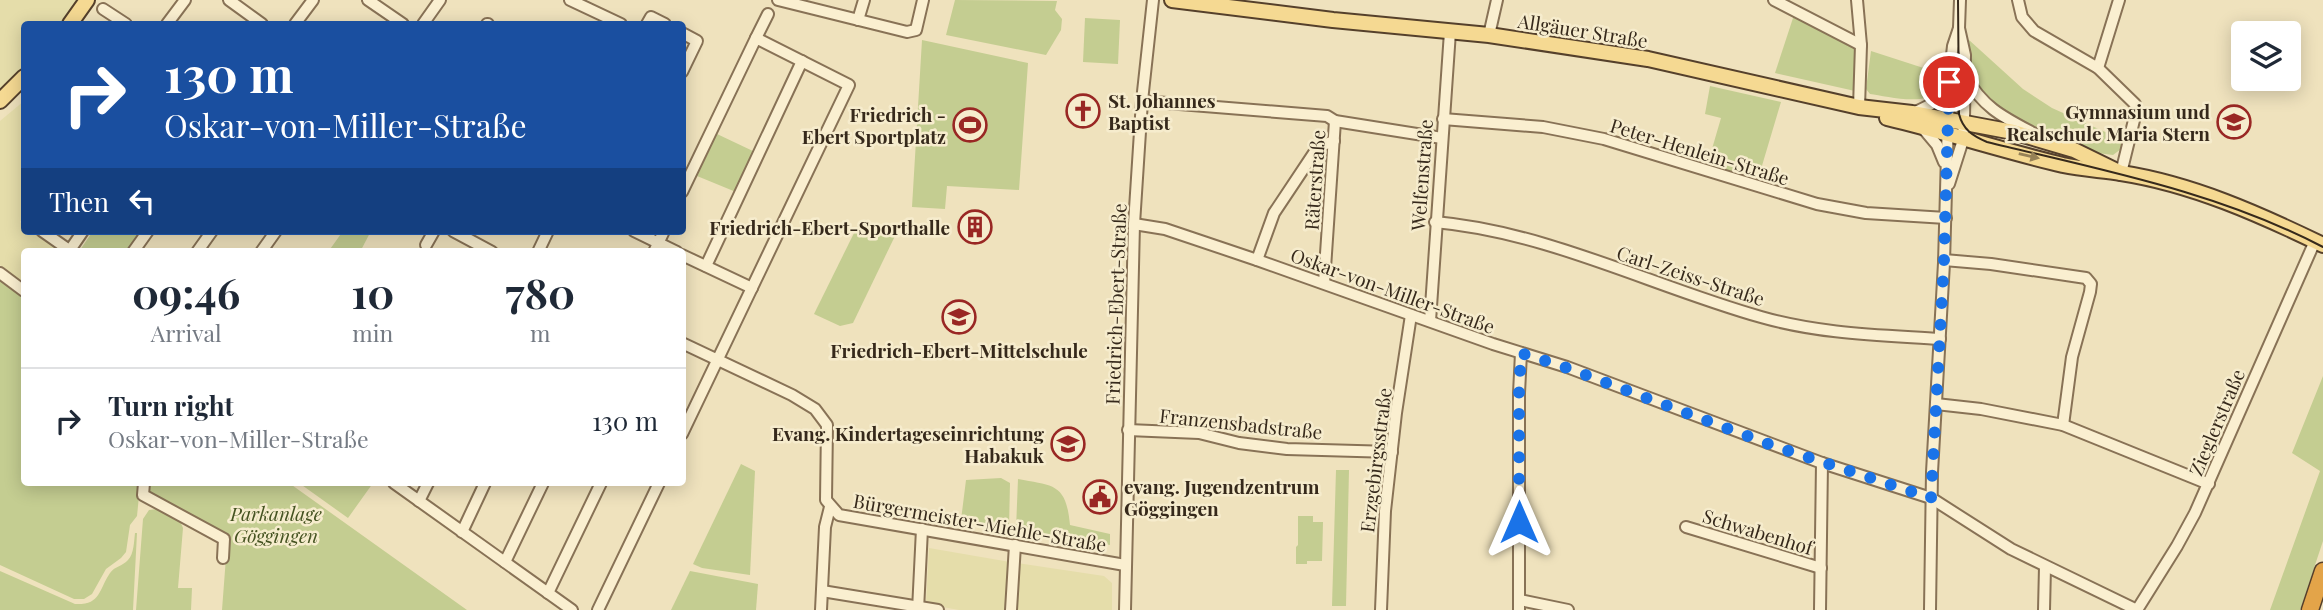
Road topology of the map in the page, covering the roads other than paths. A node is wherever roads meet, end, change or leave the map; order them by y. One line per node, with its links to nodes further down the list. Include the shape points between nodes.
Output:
1 (87, 0): 24 (main road)
2 (185, 0): 26 (street)
3 (229, 0): 27 (street)
4 (313, 0): 28 (street)
5 (440, 0): 30 (street)
6 (570, 0): 21 (street)
7 (778, 0): 19 (street)
8 (864, 0): 23 (street)
9 (923, 0): 23 (street, via 916,30 907,32)
10 (1153, 0): 46 (street, Friedrich-Ebert-Straße)
11 (1172, 0): 34 (main road, Allgäuer Straße)
12 (1497, 0): 36 (street)
13 (1774, 0): 38 (street)
14 (1857, 0): 38 (street)
15 (1959, 0): 33 (street)
16 (2018, 0): 41 (street, via 2022,17 2034,31)
17 (2119, 0): 41 (street)
18 (373, 1): 29 (street)
19 (812, 4): 23 (street)
20 (103, 9): 25 (street)
21 (595, 12): 31 (street); 32 (street)
22 (768, 14): 37 (street)
23 (858, 20)
24 (72, 21)
25 (121, 21)
26 (169, 21)
27 (258, 21)
28 (297, 21)
29 (399, 21)
30 (425, 21)
31 (590, 21)
32 (614, 21)
33 (1959, 28): 42 (street); 44 (street)
34 (1450, 32): 36 (main road, Allgäuer Straße); 49 (street, Welfenstraße)
35 (686, 35): 40 (street, via 698,41)
36 (1489, 36): 47 (main road, Allgäuer Straße, via 1648,59)
37 (756, 38): 39 (street); 58 (street)
38 (1861, 45): 47 (street)
39 (802, 61): 75 (street); 78 (street, via 849,85)
40 (686, 64)
41 (2098, 68): 57 (street, via 2135,104)
42 (1965, 76): 52 (street); 55 (street, via 1987,106)
43 (21, 80): 45 (main road)
44 (1949, 82): 48 (street, via 1936,102); 52 (street)
45 (0, 101)
46 (1142, 101): 50 (street, via 1327,116); 62 (street, Friedrich-Ebert-Straße)
47 (1859, 107): 48 (main road, Allgäuer Straße); 51 (main road, Allgäuer Straße)
48 (1912, 113): 52 (main road, Allgäuer Straße)
49 (1443, 119): 53 (street, Welfenstraße); 60 (street, Peter-Henlein-Straße, via 1543,127 1604,139 1818,205)
50 (1335, 121): 53 (street); 54 (street, Räterstraße)
51 (1920, 126): 52 (main road, Allgäuer Straße); 56 (street, via 1937,145)
52 (1956, 130): 55 (main road, via 1992,127); 56 (street); 57 (main road, one-way to 57, via 2066,165); 59 (street)
53 (1442, 138): 61 (street, Welfenstraße)
54 (1334, 141): 73 (street, via 1314,153 1274,213); 77 (street, Räterstraße)
55 (2050, 142): 57 (main road)
56 (1945, 164): 59 (street)
57 (2121, 173): 67 (main road, via 2225,201)
58 (686, 184)
59 (1947, 191): 60 (street)
60 (1946, 218): 74 (street)
61 (1436, 222): 81 (street, Welfenstraße); 82 (street, Carl-Zeiss-Straße, via 1467,225 1546,246 1781,322 1837,332)
62 (1134, 224): 73 (street, Oskar-von-Miller-Straße, via 1165,229); 89 (street, Friedrich-Ebert-Straße)
63 (48, 235): 70 (street)
64 (432, 235): 68 (street)
65 (460, 235): 71 (street)
66 (640, 235): 69 (street)
67 (2321, 244): 92 (street, Zieglerstraße)
68 (426, 245)
69 (656, 247)
70 (67, 248)
71 (485, 248)
72 (686, 257): 75 (street)
73 (1257, 260): 77 (street, Oskar-von-Miller-Straße)
74 (1944, 260): 82 (street); 87 (street, via 2087,278 2090,292 2072,357)
75 (706, 266): 78 (street)
76 (0, 273): 79 (street)
77 (1324, 284): 80 (street, Oskar-von-Miller-Straße)
78 (752, 288): 85 (street)
79 (21, 289)
80 (1411, 315): 81 (street, Oskar-von-Miller-Straße); 90 (street, Erzgebirgsstraße)
81 (1430, 321): 84 (street, Oskar-von-Miller-Straße)
82 (1940, 339): 86 (street)
83 (686, 346): 85 (street, Bürgermeister-Miehle-Straße)
84 (1521, 353): 91 (street, Oskar-von-Miller-Straße); 115 (street)
85 (718, 360): 88 (street); 102 (street, Bürgermeister-Miehle-Straße, via 809,404 821,416 827,425 825,487)
86 (1936, 404): 87 (street); 100 (street)
87 (2063, 425): 92 (street)
88 (686, 427)
89 (1128, 430): 90 (street, Franzensbadstraße, via 1199,433 1287,449); 109 (street, Friedrich-Ebert-Straße)
90 (1392, 452): 123 (street, Erzgebirgsstraße)
91 (1822, 463): 100 (street, Oskar-von-Miller-Straße); 111 (street)
92 (2209, 484): 128 (street, Zieglerstraße)
93 (144, 486): 107 (street, via 143,495 224,539)
94 (398, 486): 101 (street)
95 (426, 486): 101 (street)
96 (484, 486): 105 (street)
97 (542, 486): 108 (street)
98 (600, 486): 114 (street)
99 (658, 486): 118 (street)
100 (1931, 498): 110 (street, Oskar-von-Miller-Straße); 126 (street)
101 (419, 501): 105 (street)
102 (830, 506): 104 (street, Bürgermeister-Miehle-Straße, via 848,518); 113 (street)
103 (1686, 527): 111 (street, Schwabenhof)
104 (922, 529): 106 (street, Bürgermeister-Miehle-Straße); 116 (street)
105 (462, 532): 108 (street)
106 (1014, 545): 109 (street, Bürgermeister-Miehle-Straße); 121 (street)
107 (223, 558)
108 (505, 562): 114 (street)
109 (1125, 565): 122 (street, Friedrich-Ebert-Straße)
110 (2045, 566): 127 (street); 128 (street, Oskar-von-Miller-Straße)
111 (1821, 568): 125 (street)
112 (2323, 571): 129 (highway)
113 (822, 591): 116 (street); 119 (street)
114 (548, 593): 117 (street)
115 (1519, 605): 124 (street)
116 (918, 608): 120 (street)
117 (572, 610)
118 (598, 610)
119 (821, 610)
120 (938, 610)
121 (1012, 610)
122 (1125, 610)
123 (1381, 610)
124 (1568, 610)
125 (1820, 610)
126 (1930, 610)
127 (2044, 610)
128 (2137, 610)
129 (2310, 610)

